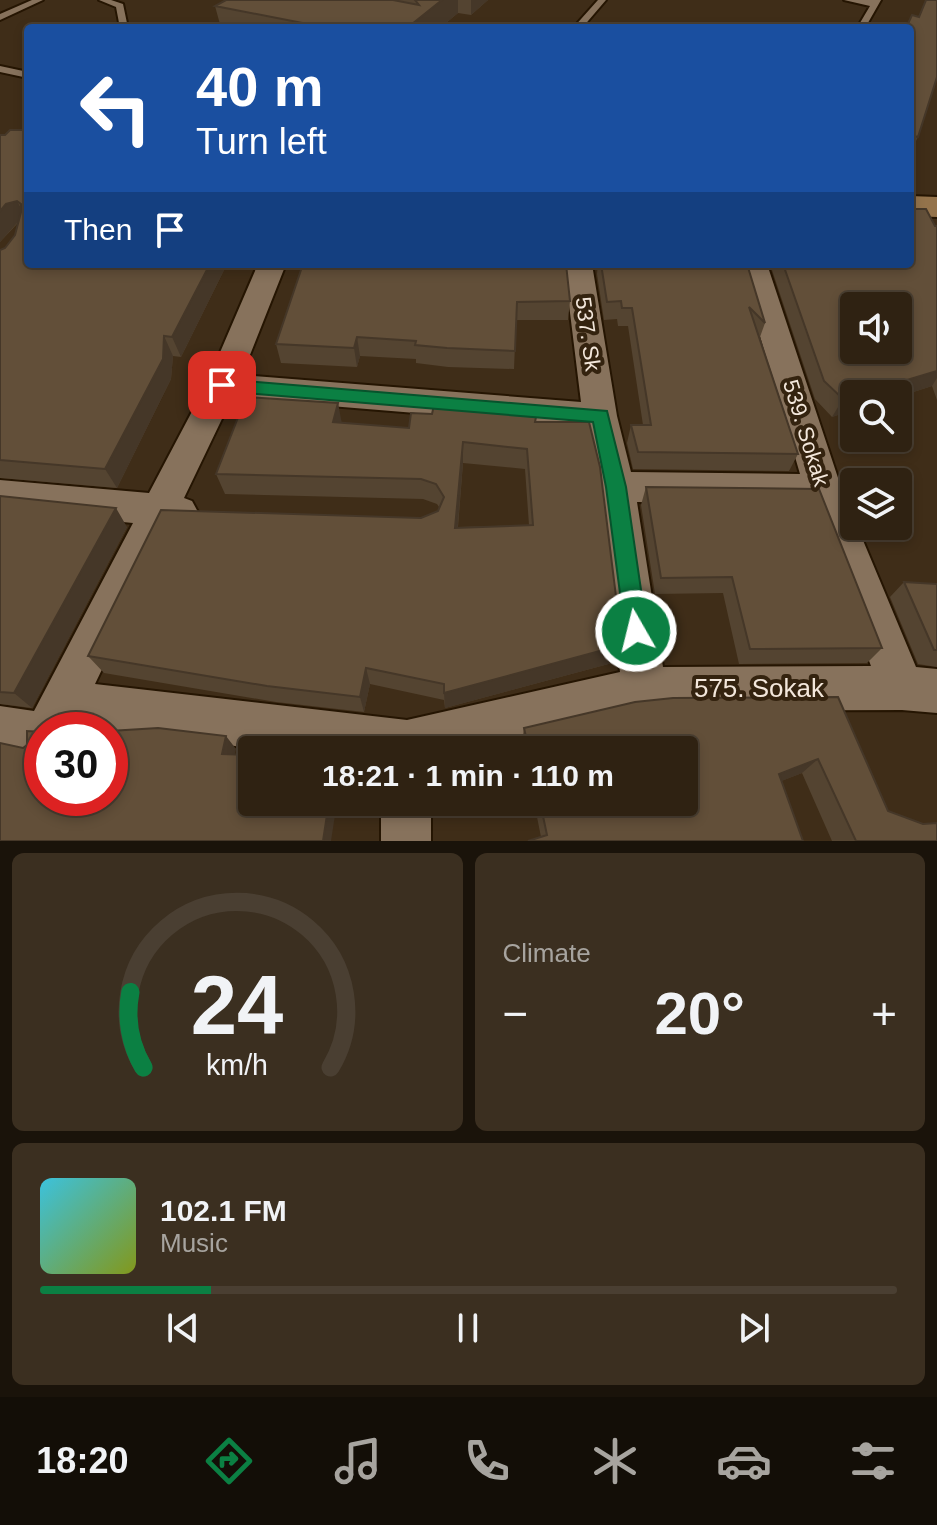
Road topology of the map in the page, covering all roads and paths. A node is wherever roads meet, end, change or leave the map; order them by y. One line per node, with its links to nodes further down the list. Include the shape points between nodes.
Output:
1 (39, 0): 6 (lane)
2 (103, 0): 7 (lane, via 120,6)
3 (848, 0): 5 (lane)
4 (598, 1): 8 (lane)
5 (876, 2): 9 (lane)
6 (0, 17)
7 (123, 24)
8 (580, 24)
9 (863, 24)
10 (0, 69): 11 (lane)
11 (24, 74)
12 (270, 268): 15 (street)
13 (579, 268): 16 (street, 537. Sk)
14 (754, 268): 18 (street, 539. Sokak)
15 (222, 385): 16 (street); 20 (street)
16 (600, 416): 17 (street, 537. Sk)
17 (616, 487): 18 (street); 22 (street, 537. Sk)
18 (823, 489): 23 (street, 539. Sokak)
19 (0, 495): 20 (street)
20 (158, 511): 21 (street); 24 (street)
21 (220, 513)
22 (644, 689): 23 (street, 575. Sokak); 29 (street, 575. Sokak)
23 (920, 690)
24 (57, 712)
25 (24, 726): 27 (street, 575. Sokak)
26 (128, 728): 28 (street, 575. Sokak)
27 (0, 729)
28 (244, 736)
29 (452, 736)
30 (406, 816): 31 (street)
31 (406, 841)

